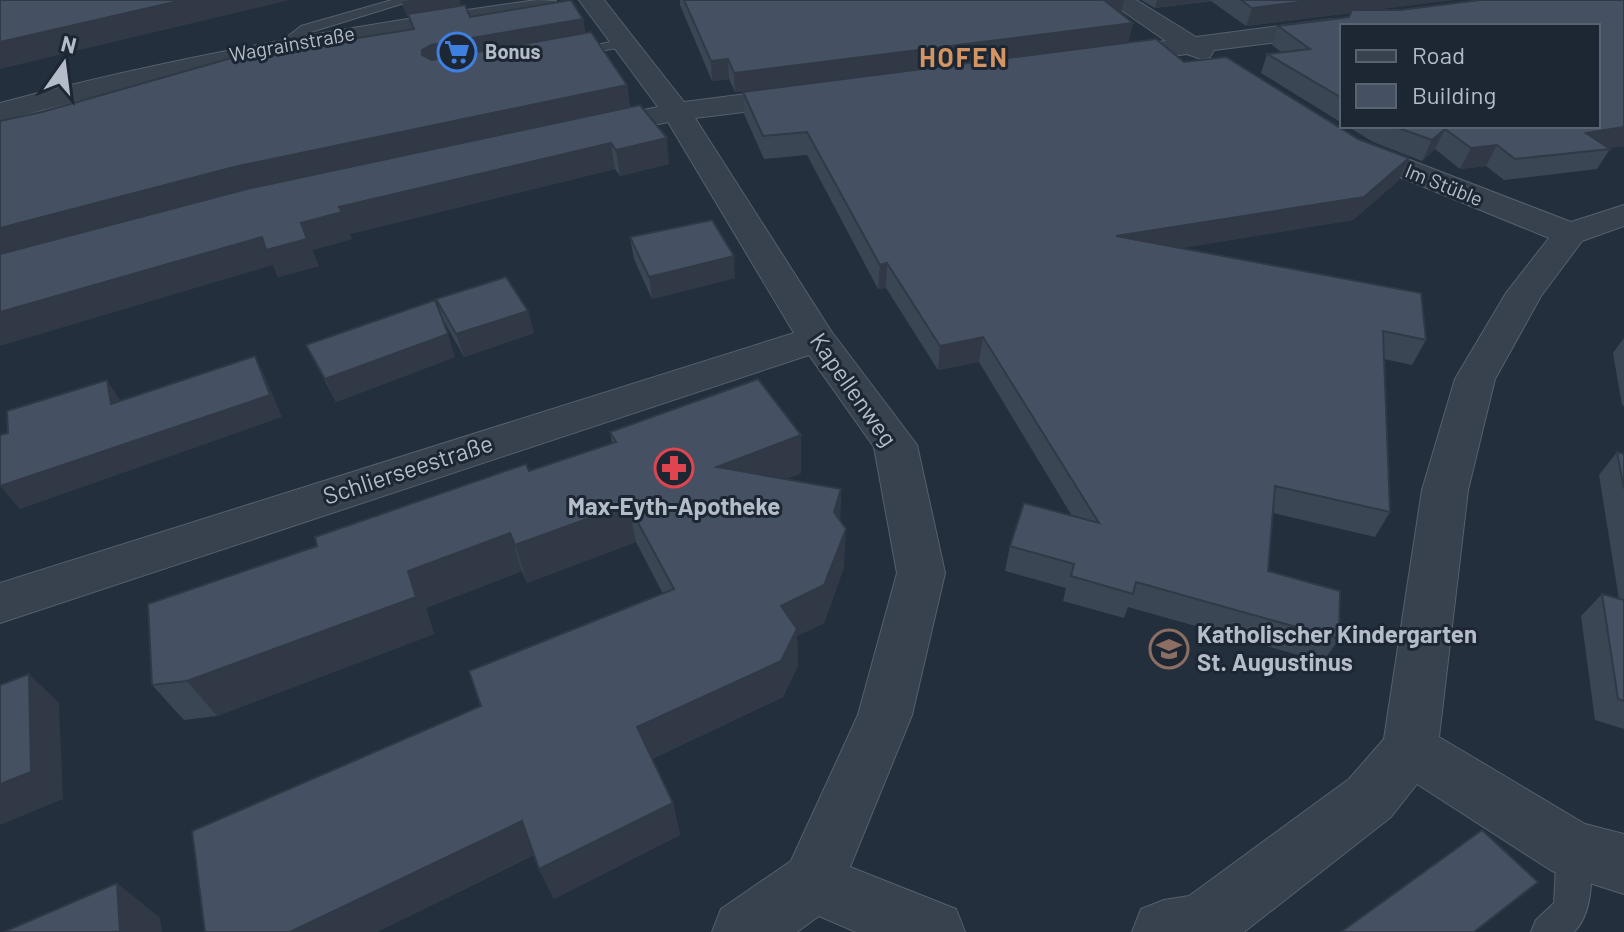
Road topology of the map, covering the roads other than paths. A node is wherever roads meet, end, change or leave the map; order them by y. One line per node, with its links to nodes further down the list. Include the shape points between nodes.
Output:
1 (407, 0): 8 (lane, via 306,29)
2 (590, 0): 7 (street, Kapellenweg); 8 (street, Wagrainstraße)
3 (1119, 0): 9 (street)
4 (1363, 23): 5 (street)
5 (1355, 24)
6 (1340, 26): 9 (street)
7 (624, 43): 10 (lane); 15 (street, Kapellenweg)
8 (284, 45): 14 (street, Wagrainstraße)
9 (1192, 45): 11 (street); 12 (street)
10 (562, 54)
11 (1082, 60)
12 (1229, 71)
13 (831, 92): 15 (street)
14 (0, 112)
15 (676, 112): 17 (street); 20 (street, Kapellenweg)
16 (1320, 128): 19 (street, Im Stüble, via 1361,152)
17 (572, 134)
18 (1624, 215): 19 (street)
19 (1570, 234): 22 (street, via 1524,293 1475,379 1445,490)
20 (817, 339): 21 (street, Schlierseestraße); 24 (street, Kapellenweg, via 895,445 921,573 885,715)
21 (0, 603)
22 (1410, 749): 23 (street); 27 (street, via 1370,798 1201,926)
23 (1598, 857): 28 (lane, via 1571,911)
24 (813, 883): 25 (street); 26 (street)
25 (744, 932)
26 (933, 932)
27 (1164, 932)
28 (1548, 932)

